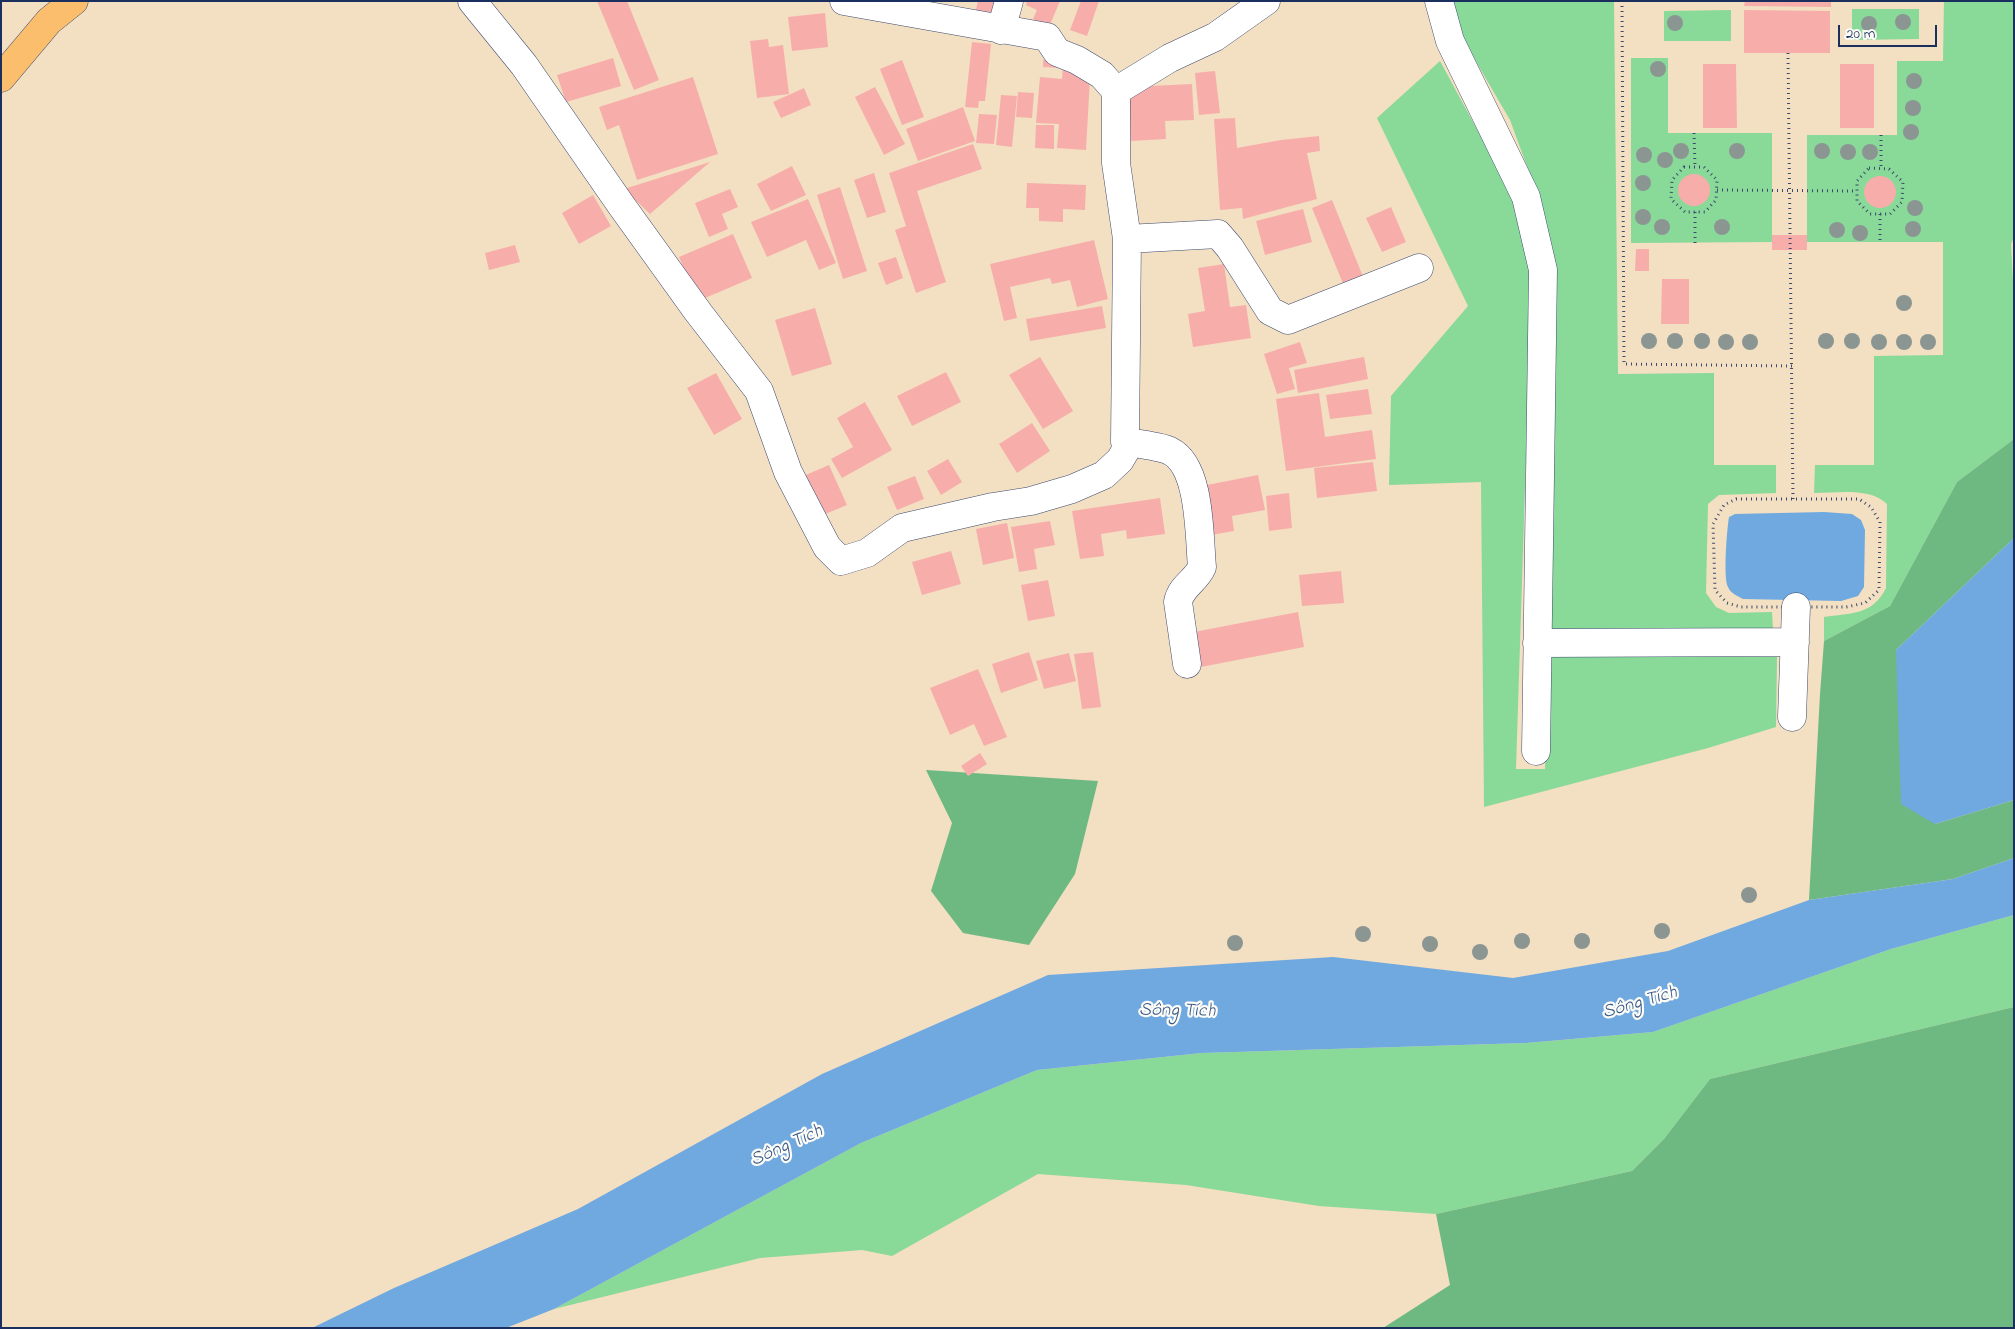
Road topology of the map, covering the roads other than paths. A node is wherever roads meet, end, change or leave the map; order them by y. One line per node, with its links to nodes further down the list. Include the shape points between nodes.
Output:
1 (74, 1): 8 (highway, via 49,21)
2 (472, 1): 12 (street, via 524,65 621,206 759,392 788,472 827,548 841,561 866,553 902,528 993,506 1031,501 1104,475 1120,460 1130,443)
3 (844, 1): 7 (street)
4 (1009, 1): 7 (street)
5 (1266, 1): 9 (street, via 1216,37 1170,58)
6 (1439, 1): 15 (street, via 1450,41 1526,197 1543,270)
7 (1001, 30): 9 (street, via 1047,38 1057,52 1102,75)
8 (1, 78)
9 (1116, 91): 10 (street, via 1116,164)
10 (1127, 239): 11 (street, via 1218,234 1270,311 1288,320); 12 (street)
11 (1419, 268)
12 (1125, 442): 16 (street, via 1171,452 1186,467 1194,486 1202,566 1199,574 1180,593 1178,602)
13 (1796, 608): 14 (street)
14 (1795, 642): 15 (street); 17 (street)
15 (1537, 644): 18 (street)
16 (1187, 664)
17 (1792, 717)
18 (1536, 751)

